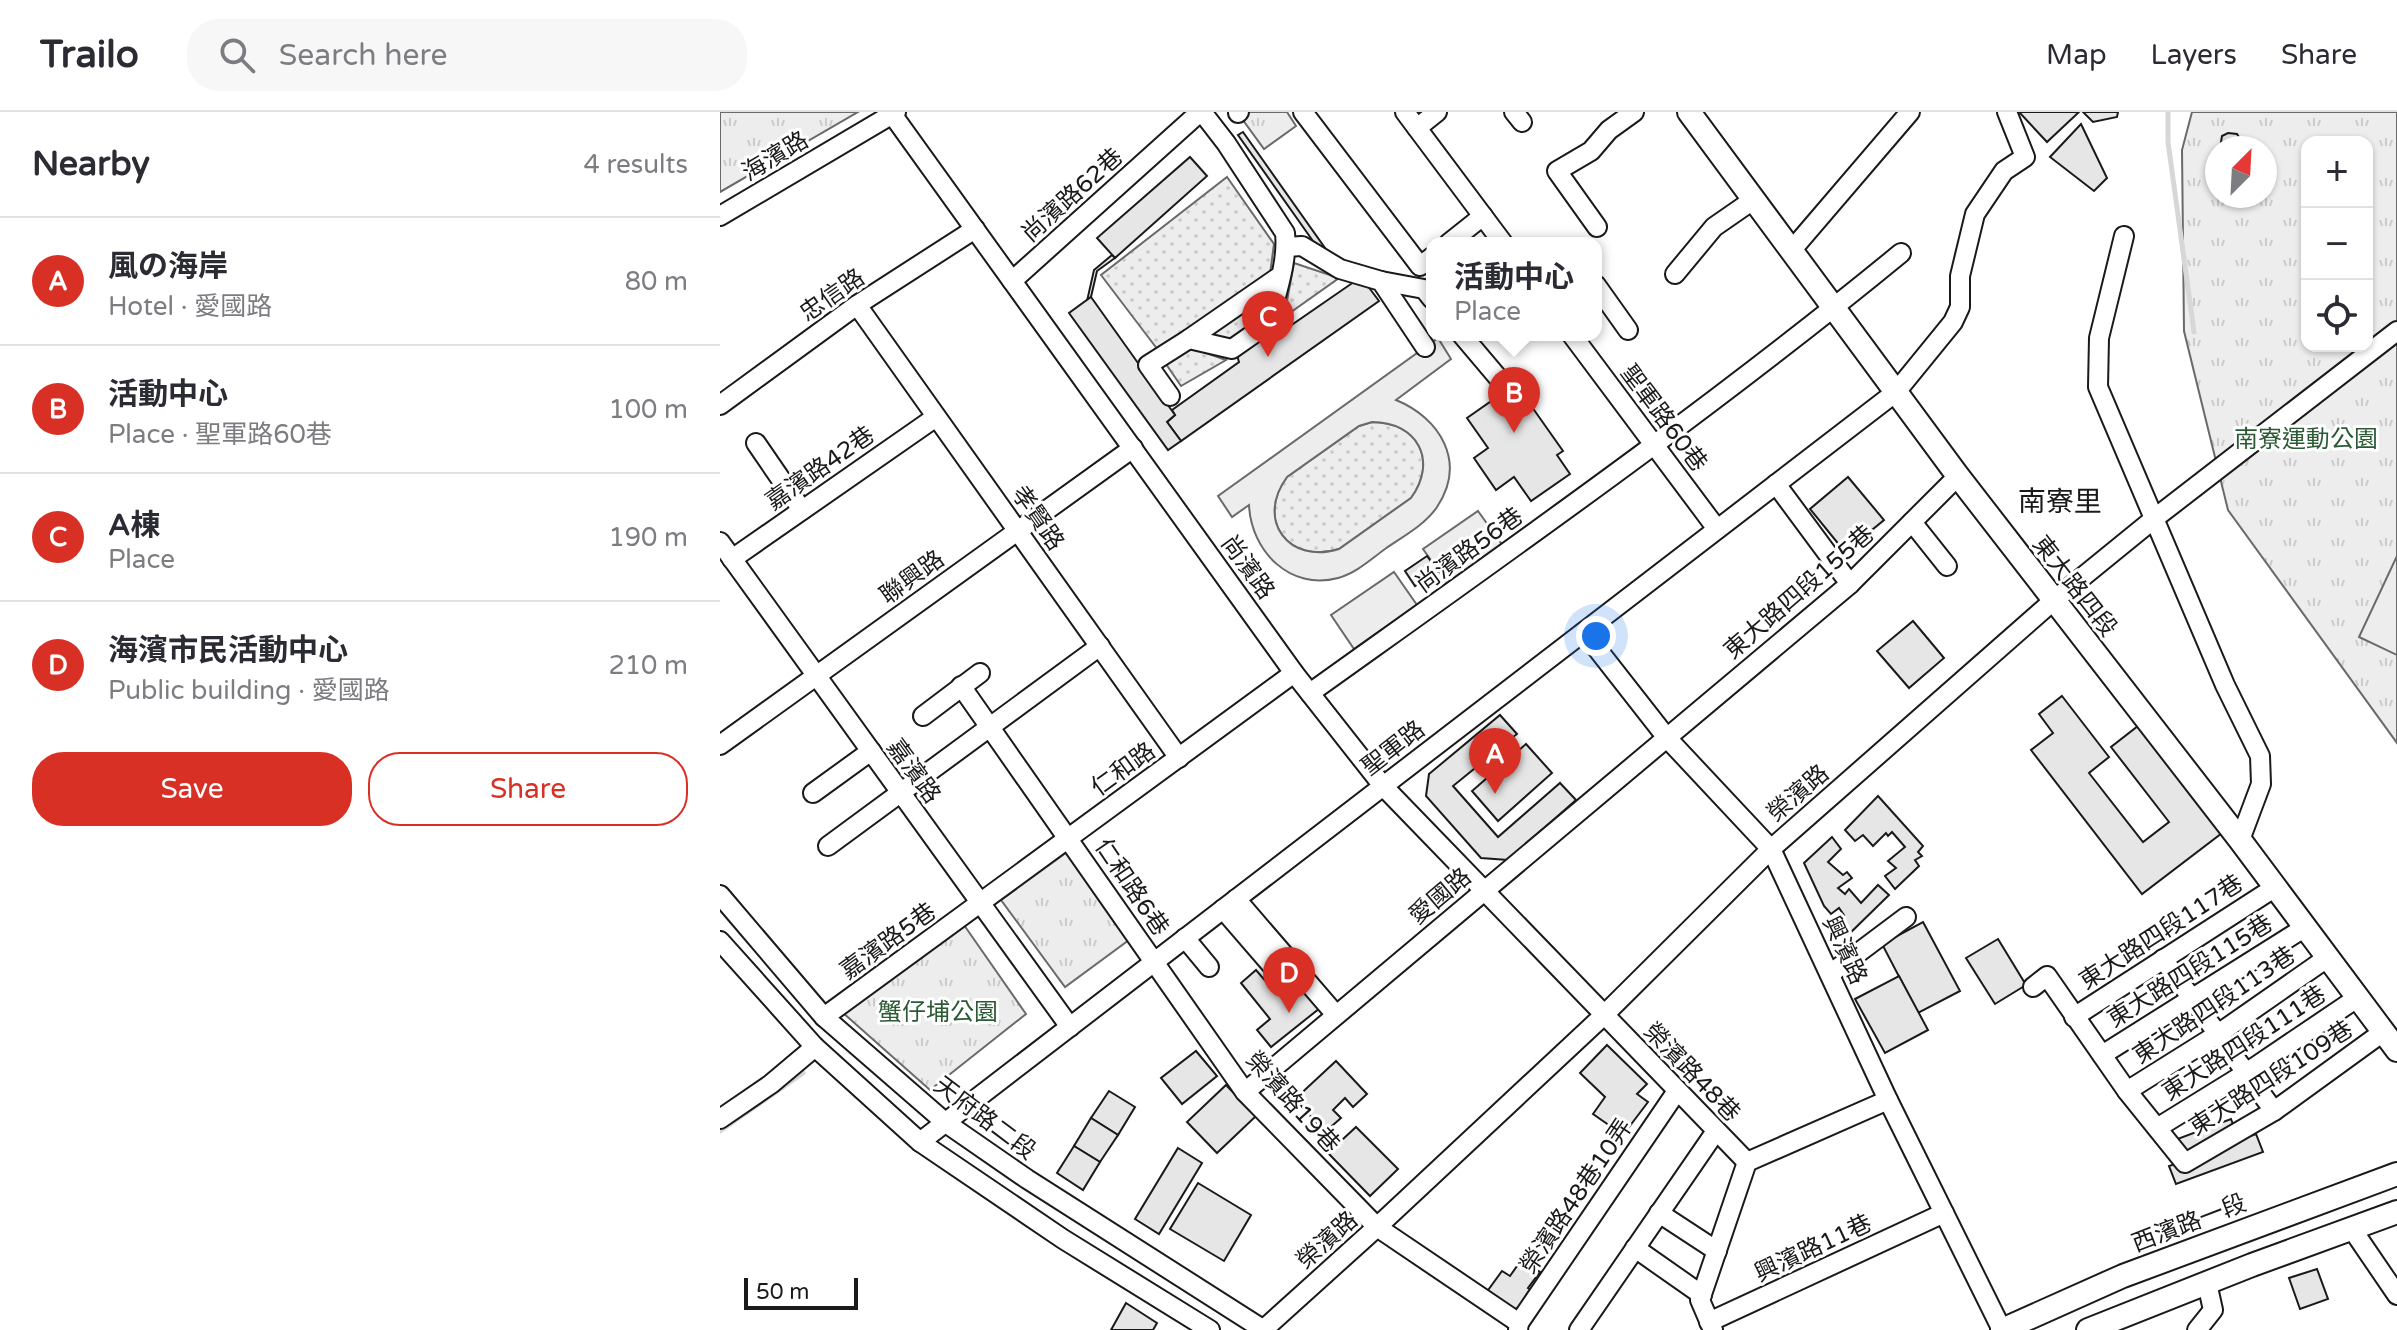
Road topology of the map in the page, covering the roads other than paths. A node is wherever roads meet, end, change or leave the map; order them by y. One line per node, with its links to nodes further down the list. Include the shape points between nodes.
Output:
1 (1303, 112): 22 (street, via 1420,266)
2 (1405, 112): 10 (street)
3 (1437, 112): 10 (street)
4 (1634, 112): 14 (street, via 1591,151 1557,171)
5 (1689, 112): 11 (main road, 東大路四段)
6 (1910, 112): 20 (street)
7 (2007, 112): 38 (street, 聖軍路, via 2025,157 2004,171 1975,214 1960,276 1960,307)
8 (894, 113): 12 (street, 海濱路); 15 (street, 尚濱路)
9 (1203, 114): 19 (street, via 1285,233); 25 (street, 尚濱路62巷)
10 (1417, 128): 13 (street)
11 (1753, 200): 20 (main road, 東大路四段); 23 (street, via 1714,227)
12 (720, 216)
13 (1483, 216): 17 (street); 18 (street)
14 (1597, 227)
15 (975, 229): 25 (street, 尚濱路); 28 (street, 忠信路)
16 (2124, 236): 48 (street, via 2099,338 2098,387)
17 (1457, 237)
18 (1499, 237)
19 (1286, 247): 24 (street); 26 (street, via 1302,246 1340,269)
20 (1791, 251): 30 (main road, 東大路四段)
21 (1901, 253): 30 (street, 尚濱路56巷)
22 (1426, 262)
23 (1675, 274)
24 (1280, 276): 33 (street); 33 (street, via 1269,323 1232,349)
25 (1012, 281): 44 (street, 尚濱路)
26 (1381, 281): 27 (street); 36 (street)
27 (1426, 292)
28 (857, 305): 40 (street, 忠信路); 41 (street, 孝賢路)
29 (1602, 308): 31 (street, 聖軍路60巷)
30 (1834, 309): 38 (main road, 東大路四段); 43 (street, 尚濱路56巷)
31 (1628, 330)
32 (2397, 331): 48 (street, 榮濱路)
33 (1189, 339): 39 (street, via 1148,365)
34 (1467, 341): 37 (street)
35 (1576, 341): 43 (street, 聖軍路60巷)
36 (1425, 347)
37 (1506, 387)
38 (1896, 392): 45 (main road, 東大路四段); 46 (street, 聖軍路)
39 (1170, 396)
40 (720, 405)
41 (936, 417): 47 (street, 嘉濱路42巷); 51 (street, 孝賢路)
42 (756, 443): 47 (street)
43 (1655, 446): 50 (street, 聖軍路60巷); 63 (street, 尚濱路56巷)
44 (1133, 448): 51 (street, 聯興路); 60 (street, 尚濱路)
45 (1958, 476): 49 (street, 東大路四段155巷); 56 (main road, 東大路四段)
46 (1776, 484): 50 (street, 聖軍路); 55 (street)
47 (802, 510): 53 (street, 嘉濱路42巷)
48 (2155, 518): 56 (street, 榮濱路); 74 (street, via 2260,756 2261,784)
49 (1912, 522): 54 (street); 55 (street, 東大路四段155巷)
50 (1717, 529): 57 (street, 聖軍路)
51 (1018, 531): 58 (street, 孝賢路); 61 (street, 聯興路)
52 (720, 542): 53 (street, 嘉濱路)
53 (732, 559): 61 (street, 嘉濱路)
54 (1947, 566)
55 (1850, 584): 66 (street, 東大路四段155巷)
56 (2053, 601): 74 (main road, 東大路四段); 76 (street, 榮濱路)
57 (1584, 632): 66 (street, 興濱路); 70 (street, 聖軍路)
58 (1100, 646): 65 (street); 69 (street, 孝賢路)
59 (980, 673): 62 (street)
60 (1294, 673): 63 (street, 尚濱路); 69 (street, 仁和路)
61 (816, 676): 67 (street, 聯興路); 68 (street, 嘉濱路)
62 (961, 686): 64 (street); 65 (street, 仁和路6巷)
63 (1310, 693): 70 (street, 尚濱路)
64 (923, 716)
65 (990, 726): 71 (street); 73 (street, 仁和路6巷)
66 (1667, 738): 76 (street, 興濱路); 78 (street, 愛國路)
67 (720, 745)
68 (871, 751): 71 (street, 嘉濱路); 72 (street)
69 (1179, 758): 73 (street, 仁和路)
70 (1383, 786): 78 (street, 尚濱路); 81 (street, 聖軍路)
71 (900, 792): 75 (street); 80 (street, 嘉濱路)
72 (813, 793)
73 (1070, 838): 80 (street, 仁和路); 88 (street, 仁和路6巷)
74 (2240, 840): 77 (main road, 東大路四段)
75 (828, 846)
76 (1771, 849): 90 (street, 興濱路); 96 (street, 榮濱路)
77 (2274, 888): 83 (main road, 東大路四段); 87 (street, 東大路四段117巷)
78 (1483, 892): 95 (street, 愛國路); 96 (street, 尚濱路)
79 (720, 895): 97 (street, 天府路二段)
80 (981, 903): 97 (street, 嘉濱路5巷); 99 (street, 嘉濱路)
81 (1230, 904): 84 (street, 聖軍路); 91 (street); 95 (street)
82 (1906, 917): 90 (street)
83 (2304, 928): 86 (main road, 東大路四段); 93 (street, 東大路四段115巷)
84 (1185, 938): 88 (street, 聖軍路); 89 (street)
85 (720, 941): 102 (street)
86 (2327, 958): 94 (main road, 東大路四段); 100 (street, 東大路四段113巷)
87 (2163, 959): 93 (street); 98 (street, 東大路四段117巷)
88 (1154, 962): 99 (street, 聖軍路); 107 (street, 榮濱路19巷)
89 (1209, 967)
90 (1830, 974): 108 (street, 興濱路)
91 (1280, 975)
92 (2033, 987): 98 (street, via 2047,976)
93 (2191, 998): 100 (street); 103 (street, 東大路四段115巷)
94 (2357, 998): 101 (main road, 東大路四段); 104 (street, 東大路四段111巷)
95 (1336, 1015): 107 (street, 愛國路)
96 (1603, 1016): 105 (street, 榮濱路48巷); 120 (street, 榮濱路)
97 (824, 1017): 111 (street, 天府路二段)
98 (2074, 1017): 103 (street)
99 (1070, 1027): 111 (street, 聖軍路)
100 (2218, 1034): 104 (street); 106 (street, 東大路四段113巷)
101 (2390, 1041): 109 (street, 東大路四段109巷)
102 (815, 1047): 110 (street); 114 (street)
103 (2102, 1055): 106 (street)
104 (2246, 1073): 109 (street); 112 (street, 東大路四段111巷)
105 (1677, 1091): 113 (street, 榮濱路48巷); 127 (street, 榮濱路48巷10弄)
106 (2127, 1091): 112 (street)
107 (1245, 1092): 120 (street, 榮濱路19巷)
108 (1888, 1100): 115 (street); 119 (street, 興濱路)
109 (2274, 1111): 112 (street, 東大路四段109巷, via 2185,1163)
110 (720, 1119)
111 (946, 1123): 114 (street, 聖軍路); 130 (street, 天府路二段)
112 (2157, 1128)
113 (1716, 1131): 115 (street, 榮濱路48巷); 118 (street)
114 (920, 1142): 129 (street)
115 (1747, 1162): 123 (street)
116 (2397, 1174): 132 (main road, 西濱路一段, via 2138,1270)
117 (2397, 1212): 121 (main road)
118 (1659, 1213): 122 (street); 123 (street)
119 (1944, 1213): 128 (street, 興濱路11巷); 132 (street, 興濱路)
120 (1377, 1227): 127 (street, 榮濱路19巷); 130 (street, 榮濱路)
121 (2352, 1229): 124 (main road); 126 (street)
122 (1635, 1248): 125 (street); 131 (street)
123 (1717, 1251): 125 (street)
124 (2207, 1283): 133 (main road); 134 (street, via 2213,1310)
125 (1702, 1295): 128 (street)
126 (2397, 1295)
127 (1518, 1326)
128 (1711, 1326)
129 (1210, 1330)
130 (1263, 1330)
131 (1579, 1330)
132 (2002, 1330)
133 (2088, 1330)
134 (2197, 1330)

